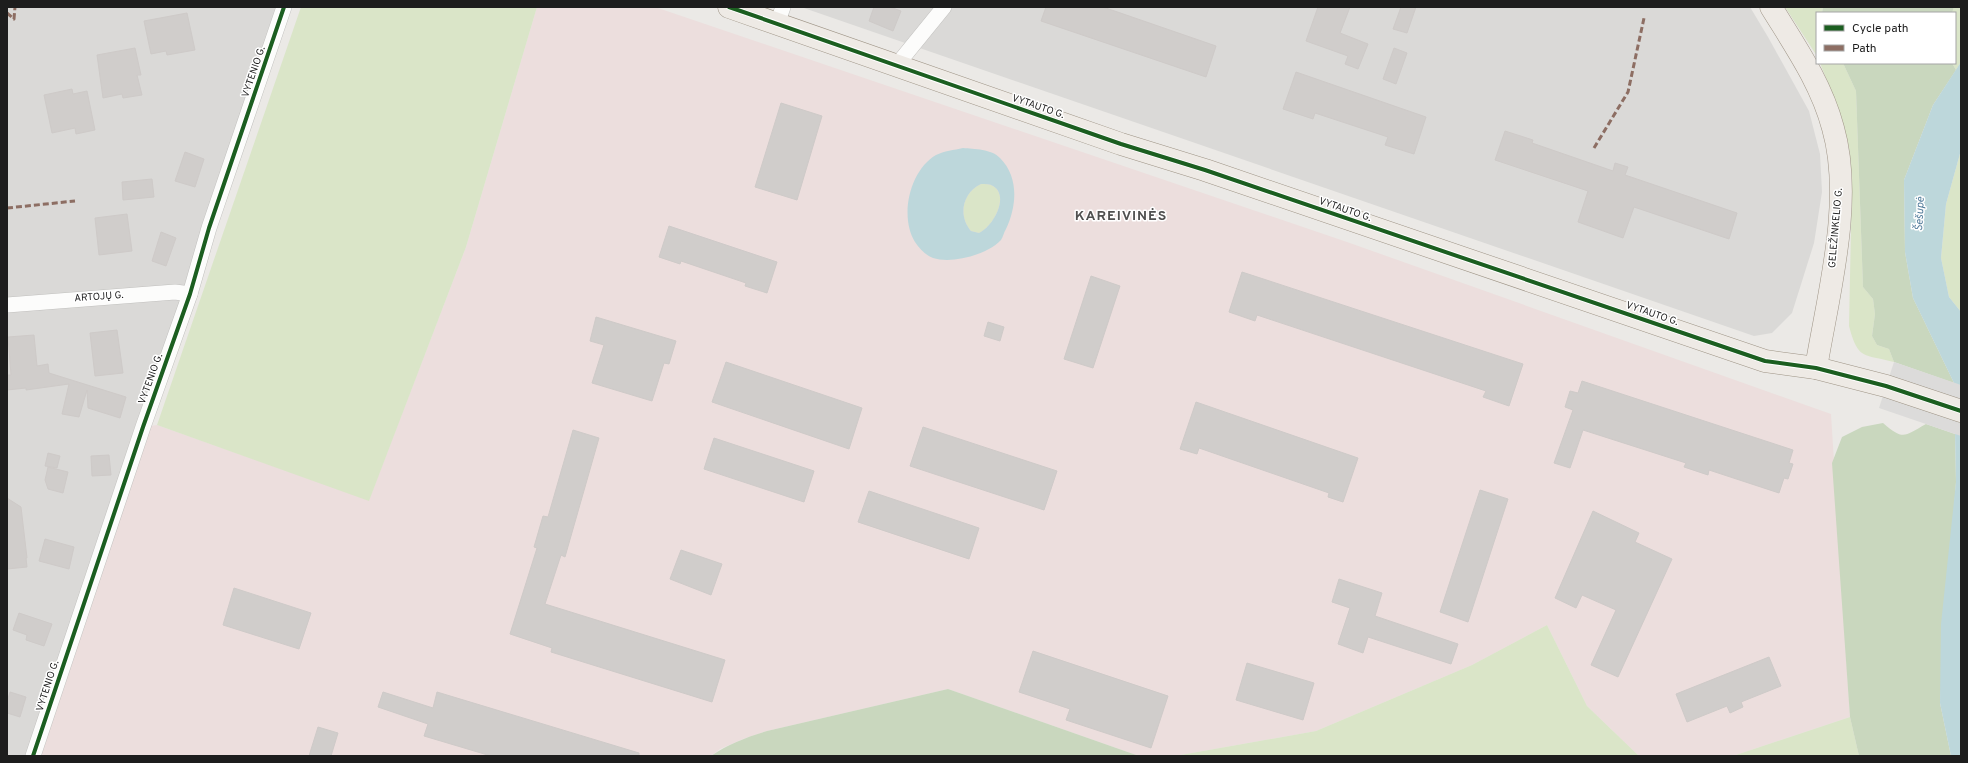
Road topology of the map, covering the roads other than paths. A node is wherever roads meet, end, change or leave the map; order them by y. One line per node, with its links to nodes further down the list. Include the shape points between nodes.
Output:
1 (284, 7): 7 (street, VYTENIO G., via 209,228)
2 (729, 7): 5 (main road, VYTAUTO G.)
3 (944, 7): 6 (street)
4 (1771, 7): 9 (main road, GELEŽINKELIO G., via 1815,80 1838,149 1839,219)
5 (780, 15): 6 (main road, VYTAUTO G.)
6 (896, 66): 9 (main road, VYTAUTO G., via 1765,361)
7 (190, 294): 8 (street, ARTOJŲ G., via 175,292); 11 (street, VYTENIO G.)
8 (7, 305)
9 (1816, 368): 10 (main road, VYTAUTO G., via 1886,386)
10 (1961, 411)
11 (33, 756)

